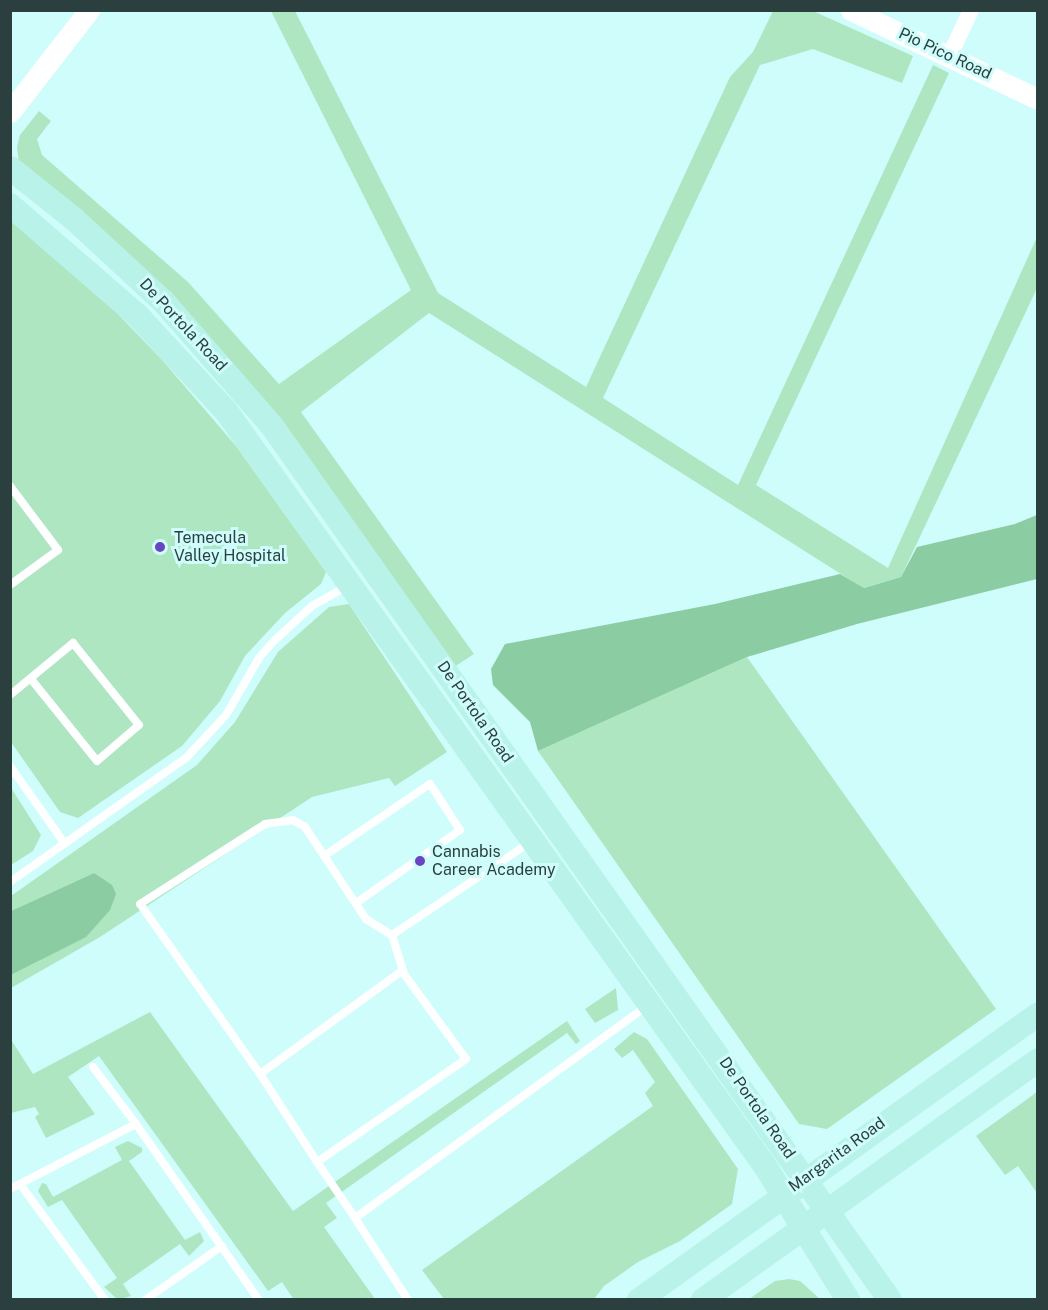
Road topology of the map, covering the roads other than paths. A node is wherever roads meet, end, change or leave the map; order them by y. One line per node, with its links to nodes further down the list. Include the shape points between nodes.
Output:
1 (89, 10): 6 (street, via 75,23)
2 (851, 10): 4 (street, Pio Pico Road)
3 (971, 10): 4 (street)
4 (950, 55): 5 (street, Pio Pico Road)
5 (1038, 99)
6 (10, 112)
7 (10, 168): 14 (main road, De Portola Road, via 74,219 164,301 239,385 353,536)
8 (10, 205): 11 (main road, De Portola Road, via 88,269 190,371 226,411)
9 (10, 486): 10 (lane, via 58,550)
10 (11, 584)
11 (353, 584): 14 (main road, via 365,583 377,589 474,727 491,748); 16 (main road, De Portola Road); 17 (lane, via 312,606 274,641 259,658 226,715 187,757)
12 (31, 679): 12 (lane, via 97,760 139,725 73,643); 13 (lane)
13 (10, 695)
14 (508, 758): 30 (main road, De Portola Road)
15 (10, 766): 17 (lane)
16 (533, 841): 21 (lane); 23 (main road, De Portola Road)
17 (64, 844): 19 (lane)
18 (324, 856): 20 (lane); 20 (lane, via 430,784 460,830); 27 (lane, via 305,827 293,820 265,824 140,904)
19 (10, 882)
20 (356, 903): 21 (lane, via 366,919)
21 (392, 935): 22 (lane)
22 (403, 970): 27 (lane); 29 (lane, via 466,1059)
23 (650, 1004): 33 (main road, De Portola Road); 35 (lane)
24 (1038, 1014): 30 (main road, Margarita Road)
25 (1038, 1060): 34 (main road)
26 (93, 1067): 28 (lane)
27 (260, 1074): 29 (lane)
28 (136, 1124): 31 (lane); 37 (lane)
29 (317, 1162): 35 (lane)
30 (806, 1178): 33 (main road, Margarita Road); 34 (main road, De Portola Road)
31 (20, 1184): 32 (lane); 38 (lane)
32 (10, 1189)
33 (783, 1195): 36 (main road, De Portola Road); 42 (main road, Margarita Road)
34 (828, 1211): 36 (main road); 45 (main road, De Portola Road)
35 (355, 1218): 41 (lane)
36 (803, 1229): 43 (main road); 44 (main road, De Portola Road)
37 (222, 1246): 39 (lane); 40 (lane)
38 (105, 1299)
39 (145, 1299)
40 (259, 1299)
41 (408, 1299)
42 (639, 1299)
43 (703, 1299)
44 (848, 1299)
45 (890, 1299)

